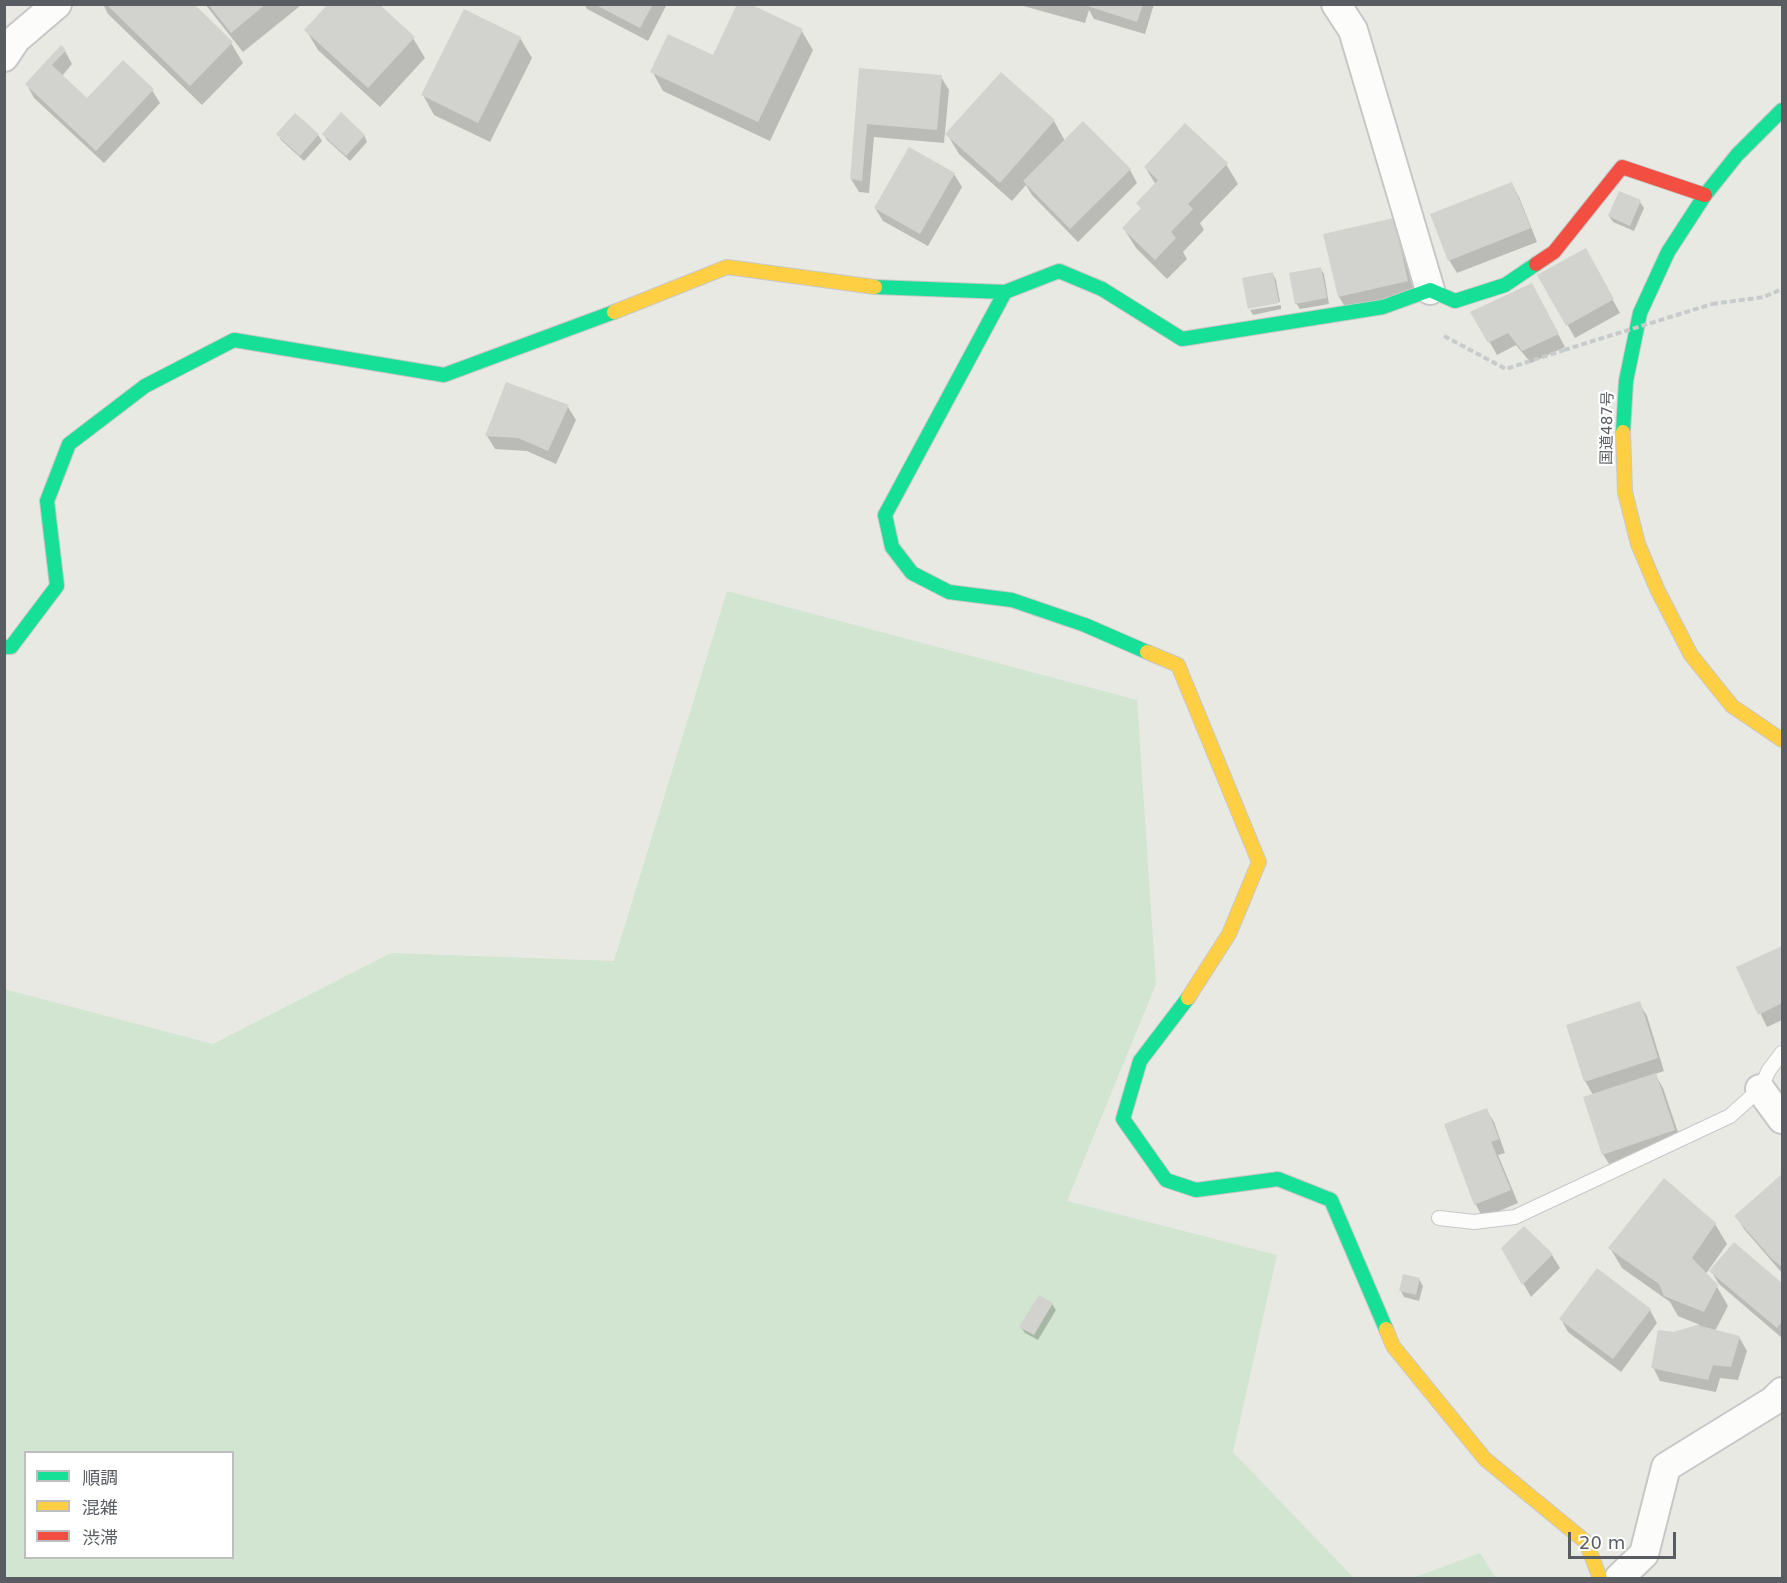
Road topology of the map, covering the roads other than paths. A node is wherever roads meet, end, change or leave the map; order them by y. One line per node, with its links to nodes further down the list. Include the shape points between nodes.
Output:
1 (57, 4): 3 (street, via 16,39)
2 (1336, 4): 6 (street, via 1353,30)
3 (4, 57)
4 (1782, 110): 5 (main road, 国道487号, via 1737,155)
5 (1705, 195): 6 (main road, via 1622,167 1554,252 1505,285 1455,301); 9 (main road, 国道487号, via 1668,252 1640,313 1626,381 1626,492 1638,544 1691,655 1732,706)
6 (1430, 290): 7 (main road, via 1383,307 1182,339 1102,289 1059,271)
7 (1005, 292): 8 (main road, via 868,287 727,267 444,375 234,340 145,386 69,444 47,501 57,585 10,647); 15 (main road, via 885,515 892,547 912,573 949,592 1012,600 1085,625 1178,665 1259,862 1229,934 1188,998 1140,1061 1123,1119 1166,1180 1196,1190 1278,1179 1331,1200 1393,1347 1485,1459 1586,1542)
8 (4, 647)
9 (1782, 740)
10 (1782, 1053): 11 (lane, via 1768,1070)
11 (1760, 1089): 12 (street); 13 (lane, via 1730,1116 1515,1217 1474,1222)
12 (1782, 1119)
13 (1439, 1218)
14 (1782, 1392): 16 (street, via 1666,1467 1644,1554)
15 (1600, 1578)
16 (1619, 1578)

